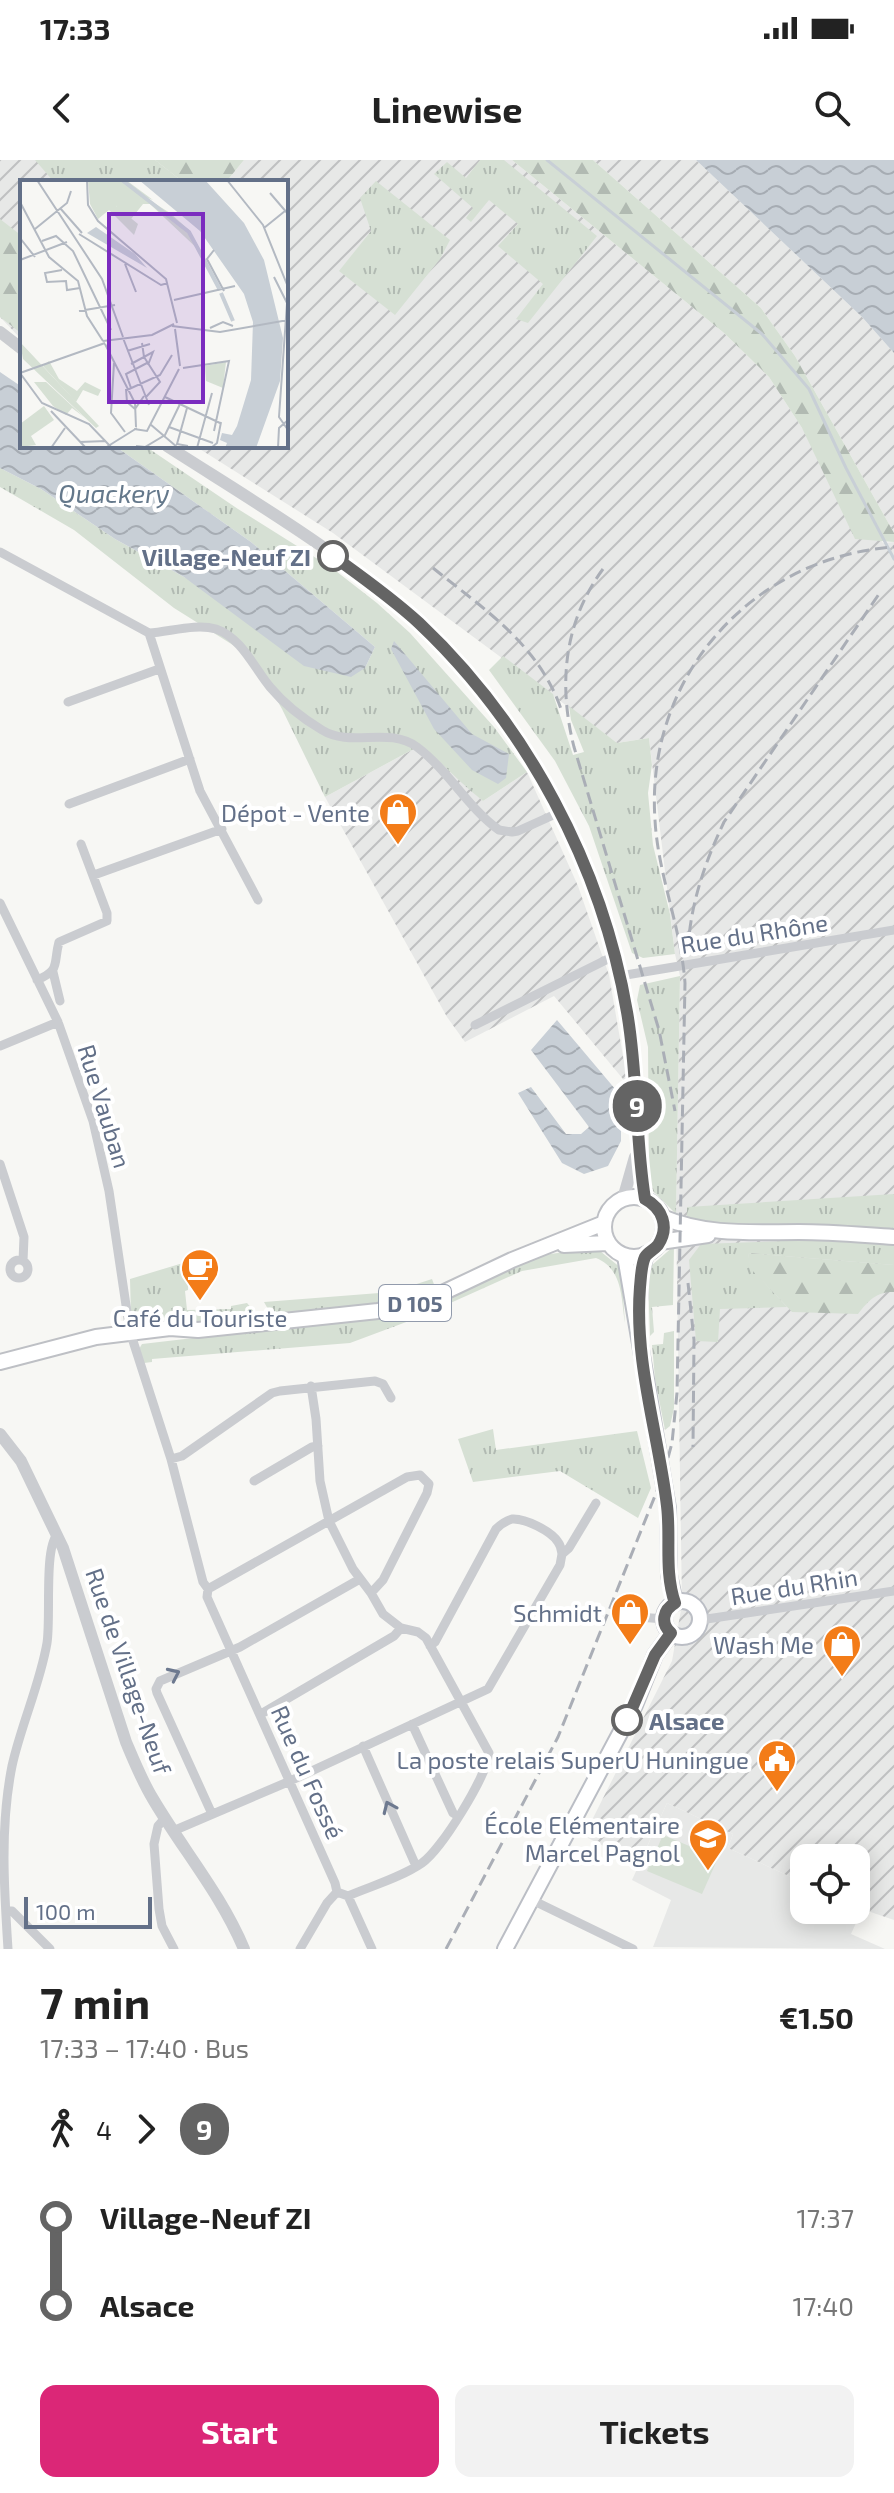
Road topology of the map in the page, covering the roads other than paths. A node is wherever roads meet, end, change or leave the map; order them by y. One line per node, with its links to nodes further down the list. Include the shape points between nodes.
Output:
1 (0, 332): 2 (street)
2 (20, 347)
3 (170, 448): 10 (street, via 313,542 419,624 488,701)
4 (0, 552): 5 (street)
5 (149, 633): 6 (street); 10 (street, via 217,629 239,645 295,712 341,738 397,738 416,746 499,830 518,831)
6 (159, 669): 7 (street); 8 (street)
7 (68, 702)
8 (190, 759): 9 (street); 11 (street, via 200,791)
9 (69, 804)
10 (560, 812): 17 (street, via 593,888)
11 (222, 829): 13 (street); 14 (street)
12 (81, 844): 13 (street)
13 (94, 875): 18 (street, via 107,921 59,942)
14 (258, 900)
15 (0, 903): 20 (street, Rue Vauban)
16 (894, 930): 19 (street, Rue du Rhône)
17 (614, 956): 19 (street); 23 (street)
18 (53, 972): 20 (street); 21 (street)
19 (620, 976): 25 (street, via 633,1048)
20 (37, 980): 22 (street, Rue Vauban)
21 (60, 1001)
22 (58, 1022): 24 (street); 41 (street, Rue Vauban, via 93,1121)
23 (475, 1025)
24 (0, 1046)
25 (638, 1142): 28 (street); 29 (street)
26 (0, 1164): 27 (street)
27 (5, 1193): 39 (street, via 24,1237)
28 (623, 1199): 29 (main road); 31 (main road, via 610,1208)
29 (645, 1199): 30 (main road)
30 (662, 1217): 32 (main road); 34 (main road)
31 (604, 1223): 35 (main road); 36 (main road, D 105)
32 (729, 1233): 33 (main road); 34 (main road)
33 (894, 1237)
34 (660, 1242): 37 (main road)
35 (608, 1243): 36 (main road, D 105); 38 (main road)
36 (546, 1247): 41 (main road, D 105, via 405,1306 198,1330 172,1338)
37 (646, 1254): 38 (main road); 40 (main road)
38 (625, 1256): 40 (main road)
39 (23, 1261)
40 (638, 1334): 57 (main road, via 668,1508)
41 (132, 1337): 42 (main road, D 105); 47 (street, Rue Vauban)
42 (0, 1362)
43 (311, 1386): 44 (street, via 375,1381); 46 (street); 47 (street, via 272,1393)
44 (391, 1398)
45 (0, 1434): 51 (street, Rue de Village-Neuf, via 21,1461)
46 (318, 1446): 48 (street); 50 (street)
47 (171, 1459): 54 (street, Rue Vauban)
48 (254, 1481)
49 (596, 1503): 52 (street)
50 (329, 1521): 53 (street); 54 (street); 56 (street, via 407,1477 426,1478 427,1493 383,1580)
51 (57, 1535): 73 (street, Rue de Village-Neuf, via 126,1742); 79 (street, via 49,1558 47,1644 5,1808)
52 (562, 1554): 64 (street, via 558,1541 524,1520 501,1524); 66 (street, via 488,1689)
53 (360, 1579): 56 (street); 65 (street)
54 (208, 1589): 58 (street, Rue Vauban)
55 (894, 1591): 61 (street, Rue du Rhin)
56 (371, 1593): 62 (street, via 383,1614)
57 (675, 1603): 59 (main road); 61 (main road, via 692,1605)
58 (211, 1605): 65 (street, Rue du Fossé)
59 (664, 1619): 60 (street); 63 (main road)
60 (620, 1620)
61 (700, 1620): 63 (main road, via 691,1635)
62 (401, 1628): 64 (street, via 418,1632); 67 (street)
63 (671, 1633): 78 (main road, via 655,1655 635,1705)
64 (430, 1646): 66 (street)
65 (232, 1650): 67 (street, Rue du Fossé); 71 (street, one-way to 65, via 156,1689 169,1675)
66 (462, 1701): 68 (street); 72 (street, via 489,1753)
67 (261, 1714): 70 (street, Rue du Fossé)
68 (412, 1724): 69 (street); 72 (street)
69 (363, 1746): 70 (street); 75 (street, one-way to 69)
70 (290, 1781): 71 (street); 76 (street, Rue du Fossé)
71 (212, 1814): 74 (street)
72 (458, 1816): 75 (street, via 433,1853)
73 (165, 1818): 74 (street, Rue de Village-Neuf); 82 (street, via 154,1844 162,1926)
74 (173, 1831): 83 (street, Rue de Village-Neuf, via 221,1901)
75 (416, 1866): 77 (street)
76 (337, 1892): 77 (street); 84 (street)
77 (348, 1896): 85 (street)
78 (532, 1900): 86 (main road); 87 (street)
79 (6, 1911): 80 (street); 81 (street)
80 (8, 1949)
81 (50, 1949)
82 (174, 1949)
83 (244, 1949)
84 (300, 1949)
85 (372, 1949)
86 (505, 1949)
87 (633, 1949)

